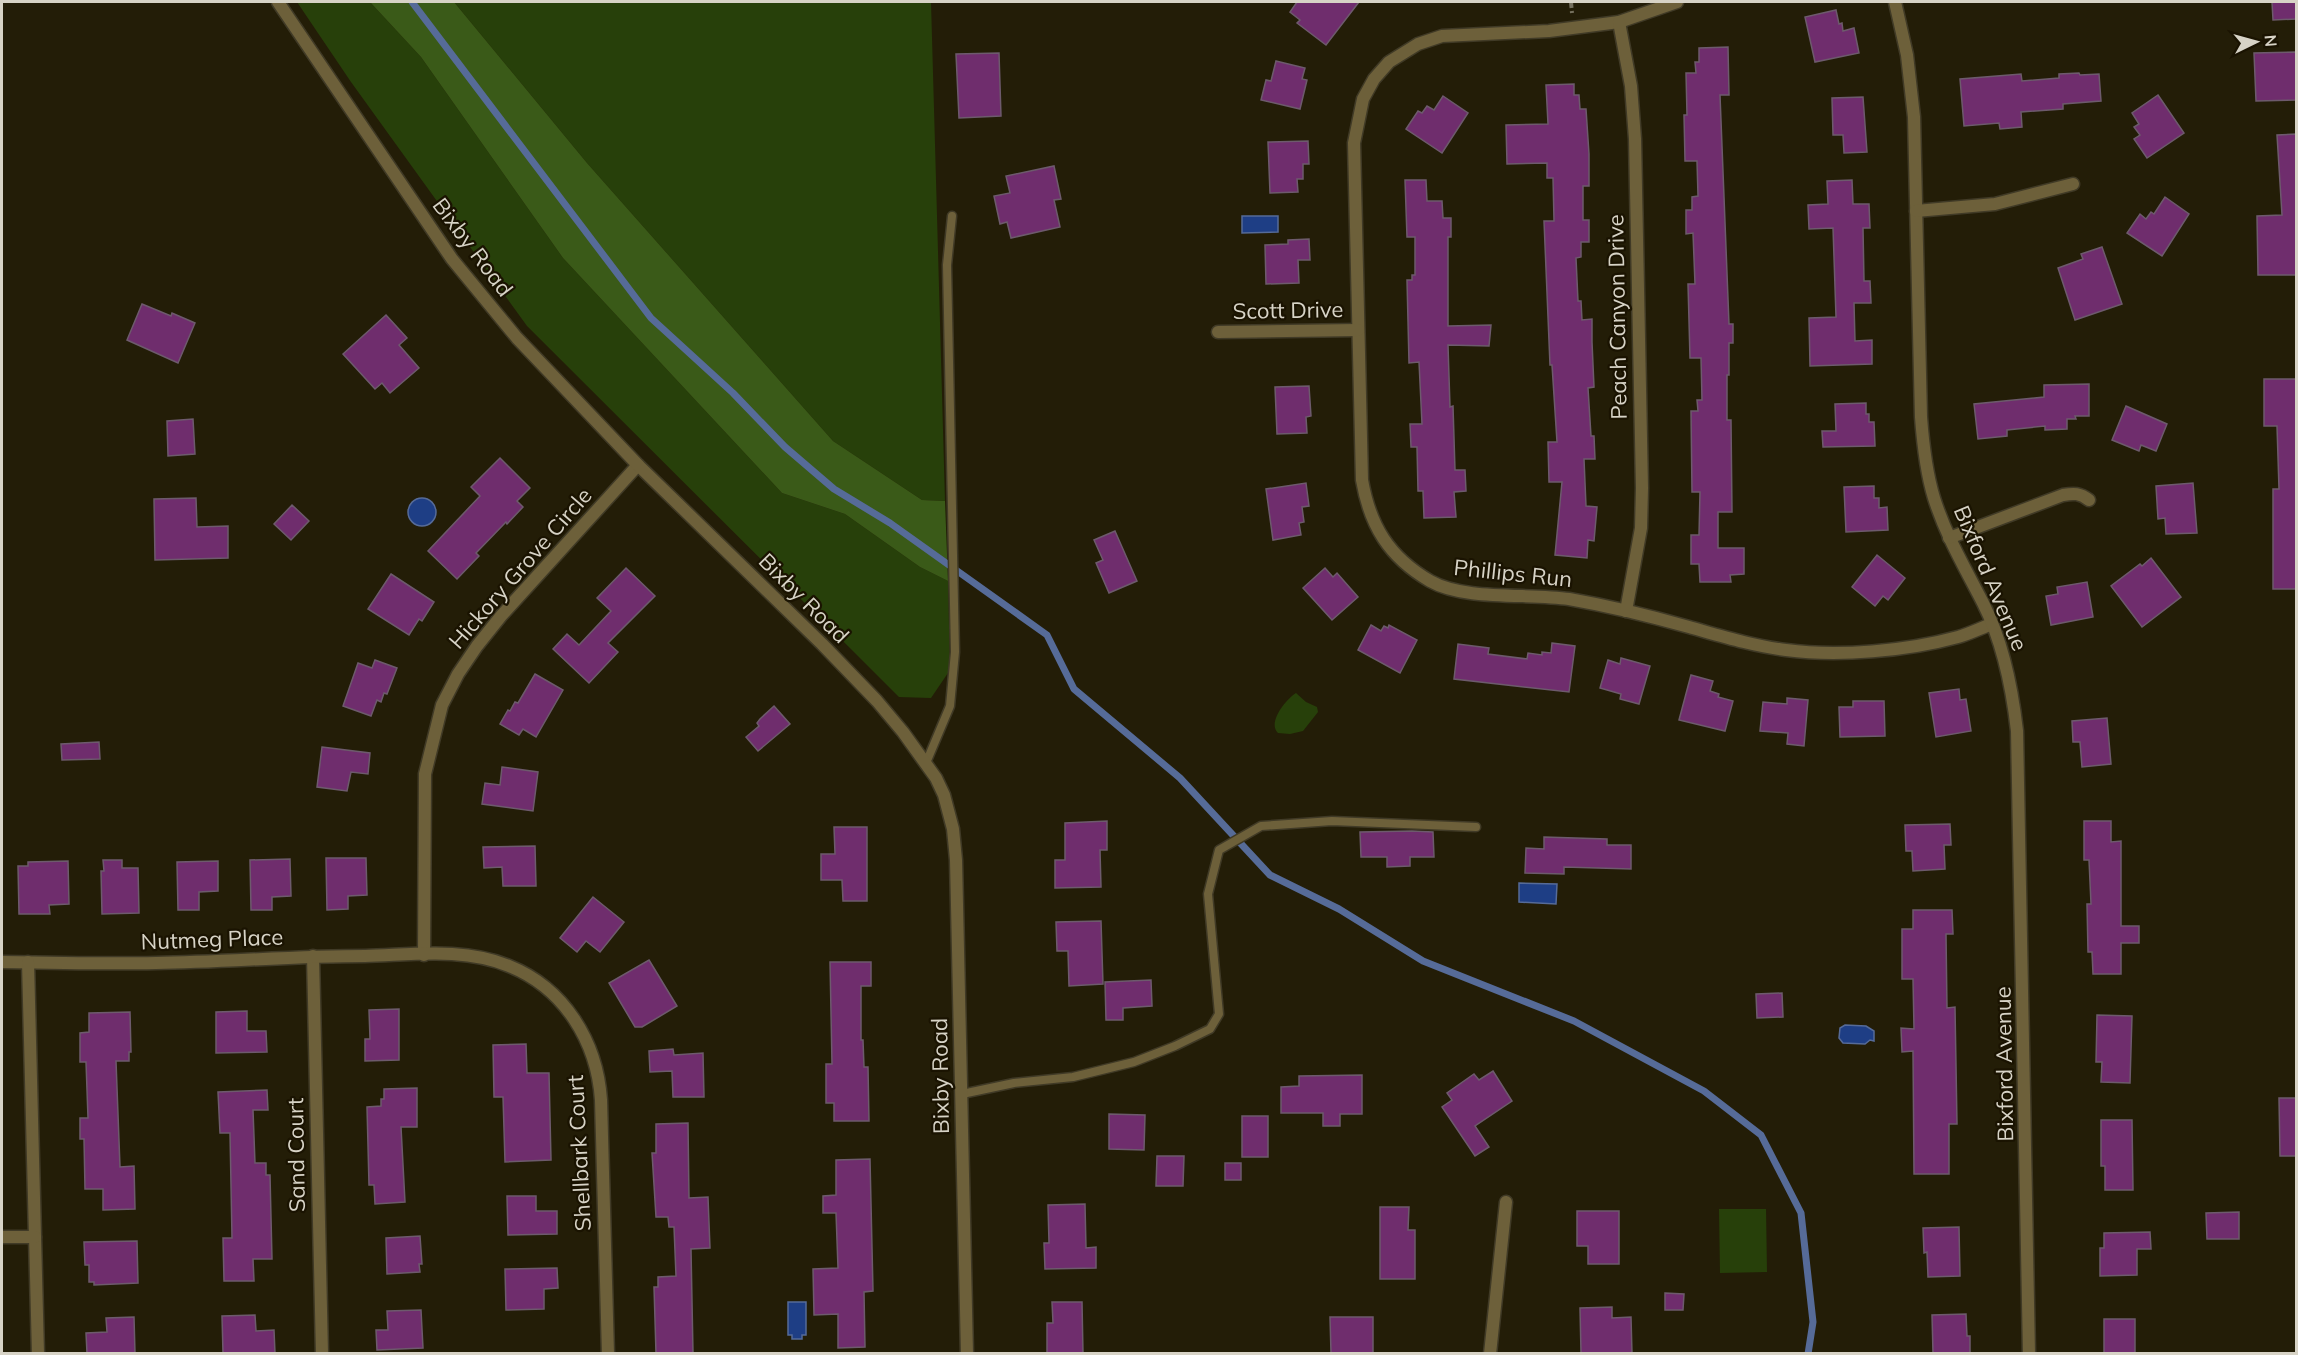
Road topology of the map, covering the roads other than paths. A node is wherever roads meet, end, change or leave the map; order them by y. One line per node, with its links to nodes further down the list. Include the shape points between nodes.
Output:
1 (278, 2): 10 (street, Bixby Road, via 452,259 540,363)
2 (1677, 2): 4 (street, Phillips Run)
3 (1895, 2): 6 (street, Bixford Avenue, via 1912,82)
4 (1619, 22): 8 (street, Phillips Run, via 1558,30 1442,36 1418,44 1389,62 1374,79 1363,99 1354,143); 13 (street, Peach Canyon Drive, via 1631,86 1635,139 1642,488 1641,528)
5 (2073, 184): 6 (street, via 1995,204)
6 (1916, 211): 12 (street, Bixford Avenue, via 1924,455 1934,499)
7 (952, 216): 15 (lane, via 947,266 955,652 950,706)
8 (1358, 330): 9 (street, Scott Drive); 13 (street, Phillips Run, via 1362,480 1373,522 1397,556 1443,587 1469,593 1570,599)
9 (1218, 332)
10 (638, 465): 15 (street, Bixby Road, via 853,676); 17 (street, Hickory Grove Circle, via 501,616 458,674 442,705 425,774)
11 (2089, 500): 12 (street, via 2074,493 2062,495)
12 (1949, 538): 14 (street, Bixford Avenue)
13 (1626, 611): 14 (street, Phillips Run, via 1743,642 1814,652 1901,647 1958,637)
14 (1992, 624): 30 (street, Bixford Avenue, via 2009,678 2018,731)
15 (926, 763): 21 (street, Bixby Road, via 944,795 952,829)
16 (1476, 827): 21 (lane, via 1332,821 1261,826 1219,850 1209,894 1219,1014 1210,1029 1124,1064 1073,1077 1014,1083)
17 (424, 955): 18 (street, Nutmeg Place); 27 (street, Shellbark Court, via 466,955 524,973 566,1005 590,1046 601,1100)
18 (313, 956): 20 (street, Nutmeg Place, via 157,963); 26 (street, Sand Court)
19 (2, 962): 20 (street, Nutmeg Place)
20 (28, 962): 24 (street)
21 (962, 1094): 28 (street, Bixby Road)
22 (1506, 1202): 29 (street)
23 (2, 1237): 24 (street)
24 (35, 1237): 25 (street)
25 (38, 1353)
26 (322, 1353)
27 (608, 1353)
28 (967, 1353)
29 (1490, 1353)
30 (2030, 1353)

